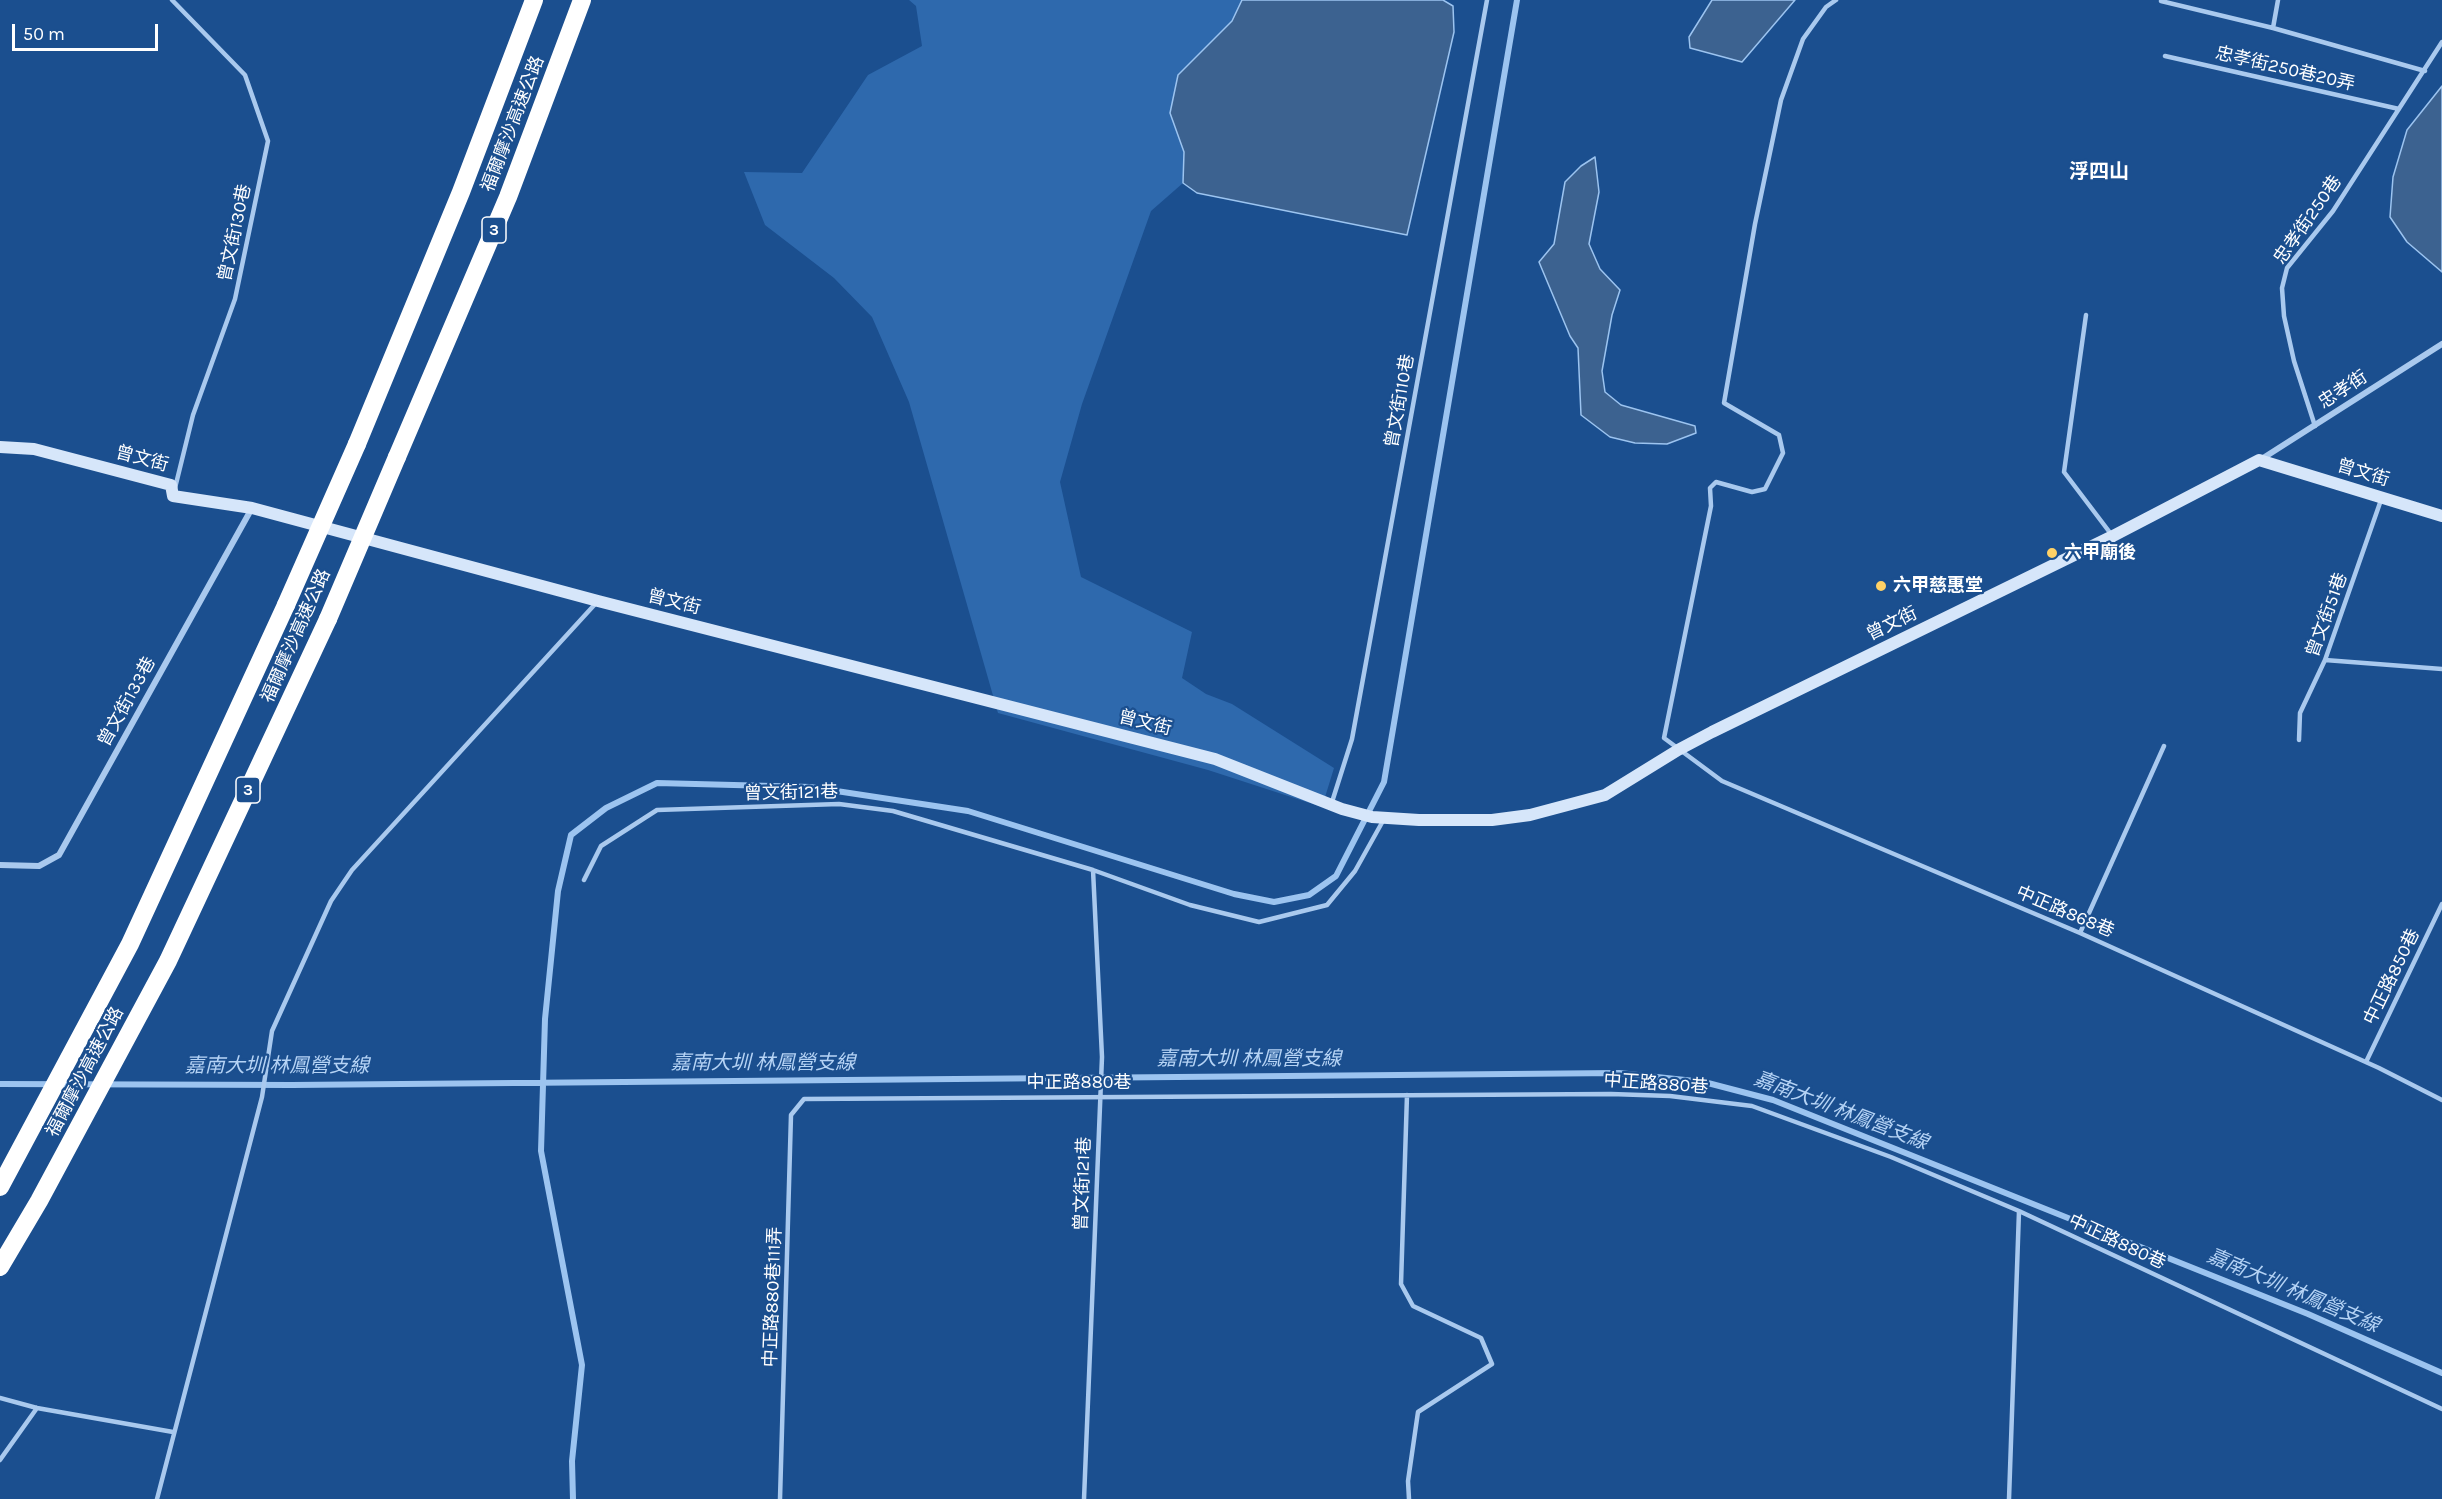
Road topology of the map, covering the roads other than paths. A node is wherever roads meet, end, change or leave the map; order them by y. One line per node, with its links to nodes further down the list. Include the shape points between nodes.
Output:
1 (172, 0): 18 (lane, 曾文街130巷, via 245,75 268,141 235,299 193,415)
2 (534, 0): 41 (highway, 福爾摩沙高速公路 / 3, bridge, via 461,192 286,604 130,944)
3 (582, 0): 43 (highway, 福爾摩沙高速公路 / 3, bridge, via 508,196 328,619 168,962)
4 (1487, 0): 29 (lane, 曾文街110巷, via 1352,740)
5 (1836, 0): 28 (lane, via 1826,7 1803,39 1781,100 1724,403 1779,435 1783,453 1765,489 1752,492 1716,482 1710,488 1712,506 1664,738)
6 (2278, 0): 8 (lane)
7 (2161, 1): 8 (lane)
8 (2273, 28): 11 (lane)
9 (2442, 42): 11 (lane, 忠孝街250巷)
10 (2164, 56): 12 (lane, 忠孝街250巷20弄)
11 (2425, 70): 12 (lane, 忠孝街250巷)
12 (2399, 109): 15 (lane, 忠孝街250巷, via 2333,211 2287,268 2282,288 2284,316)
13 (2086, 315): 22 (lane, via 2064,472)
14 (2442, 344): 15 (street, 忠孝街)
15 (2315, 426): 17 (street, 忠孝街)
16 (0, 447): 18 (main road, 曾文街, via 34,449 171,485)
17 (2259, 460): 19 (main road, 曾文街); 22 (main road, 曾文街)
18 (173, 496): 20 (main road, 曾文街)
19 (2382, 497): 21 (main road, 曾文街); 24 (lane, 曾文街51巷)
20 (252, 508): 23 (main road, 曾文街); 31 (street, 曾文街133巷, via 59,855 39,866)
21 (2442, 516)
22 (2113, 536): 28 (main road, 曾文街)
23 (598, 601): 29 (main road, 曾文街, via 1215,759); 47 (lane, via 352,870 326,912 272,1031 262,1096)
24 (2325, 660): 25 (lane); 26 (lane, 曾文街51巷, via 2300,713)
25 (2442, 669)
26 (2299, 741)
27 (2164, 746): 35 (lane)
28 (1678, 750): 30 (main road, 曾文街, via 1605,795 1530,815 1492,820); 35 (lane, 中正路868巷, via 1722,781)
29 (1336, 807): 30 (main road, 曾文街)
30 (1385, 817): 32 (lane, 曾文街121巷, via 1355,871 1327,905 1259,922 1190,904)
31 (0, 865)
32 (1093, 870): 33 (lane, 曾文街121巷, via 893,811 839,804 657,810 601,846); 38 (lane, 曾文街121巷, via 1102,1057)
33 (584, 880)
34 (2442, 904): 36 (lane, 中正路850巷)
35 (2080, 933): 36 (lane, 中正路868巷)
36 (2366, 1062): 40 (lane, 中正路868巷)
37 (1407, 1095): 38 (lane, 中正路880巷); 42 (lane, 中正路880巷, via 1611,1094 1671,1096 1752,1106 1891,1157); 52 (lane, via 1401,1284 1413,1306 1481,1338 1492,1364 1418,1412)
38 (1100, 1096): 39 (lane, 中正路880巷); 51 (lane, 曾文街121巷)
39 (804, 1099): 50 (lane, 中正路880巷111弄, via 791,1114)
40 (2442, 1100)
41 (1, 1186)
42 (2019, 1211): 46 (lane, 中正路880巷); 53 (lane)
43 (0, 1267)
44 (0, 1398): 45 (lane)
45 (37, 1408): 47 (lane); 48 (lane)
46 (2442, 1409)
47 (173, 1432): 49 (lane)
48 (0, 1460)
49 (157, 1499)
50 (780, 1499)
51 (1084, 1499)
52 (1409, 1499)
53 (2009, 1499)

